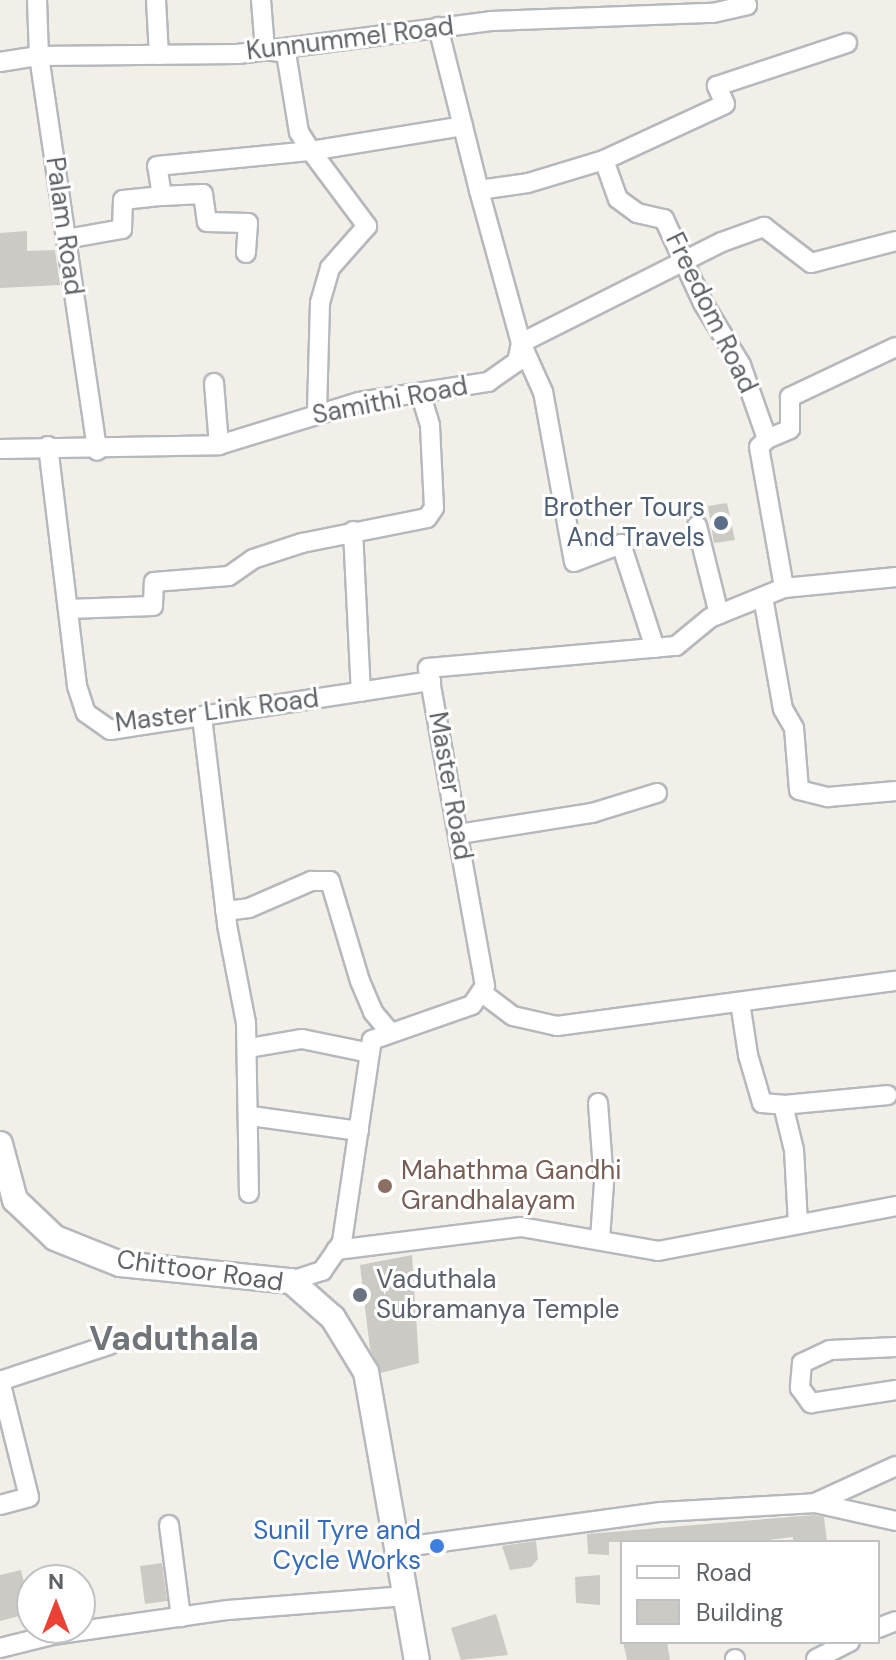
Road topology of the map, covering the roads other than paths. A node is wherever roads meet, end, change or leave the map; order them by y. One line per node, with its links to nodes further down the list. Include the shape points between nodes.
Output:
1 (37, 0): 9 (street, Palam Road)
2 (156, 0): 8 (street)
3 (261, 0): 7 (street)
4 (747, 5): 5 (street, Kunnummel Road, via 713,13 605,14)
5 (438, 27): 7 (street, Kunnummel Road); 11 (street)
6 (847, 43): 13 (street, via 717,86 725,104)
7 (265, 50): 8 (street, Kunnummel Road); 12 (street, via 286,53 299,132)
8 (159, 55): 9 (street, Kunnummel Road)
9 (39, 56): 10 (street, Kunnummel Road); 16 (street, Palam Road)
10 (0, 62)
11 (463, 126): 12 (street); 14 (street)
12 (311, 151): 15 (street, via 157,166); 24 (street, via 367,226 330,268 320,303)
13 (604, 160): 14 (street, via 528,183); 19 (street, Freedom Road, via 618,199 637,213 664,219)
14 (479, 190): 20 (street)
15 (162, 196): 16 (street, via 123,200 122,229); 18 (street, via 203,194 207,222 248,223)
16 (66, 239): 29 (street, Palam Road)
17 (896, 241): 19 (street, via 811,263 764,227)
18 (246, 253)
19 (684, 264): 20 (street); 25 (street, Freedom Road, via 741,365)
20 (521, 343): 23 (street, Samithi Road, via 517,362 488,382); 37 (street, via 543,392 574,562 621,544)
21 (896, 347): 25 (street, via 790,397 790,429)
22 (214, 383): 26 (street)
23 (421, 395): 24 (street, Samithi Road); 31 (street, via 430,425 434,508 427,518)
24 (317, 412): 26 (street, Samithi Road)
25 (767, 439): 33 (street, Freedom Road, via 759,447)
26 (219, 445): 29 (street, Samithi Road)
27 (48, 446): 28 (street, Samithi Road); 29 (street, Samithi Road); 35 (street, Master Link Road)
28 (0, 449)
29 (97, 451)
30 (697, 526): 36 (street)
31 (353, 531): 35 (street, via 253,559 229,576 154,582 153,606); 39 (street)
32 (896, 577): 33 (street, Master Road)
33 (784, 588): 34 (street, Master Road)
34 (763, 597): 36 (street, Master Road); 41 (street, via 783,709 794,728 799,790 828,797)
35 (68, 609): 40 (street, Master Link Road, via 77,686 86,713 110,730)
36 (719, 614): 37 (street, Master Road, via 676,646)
37 (655, 648): 38 (street, Master Road, via 428,668)
38 (431, 681): 39 (street, Master Link Road); 43 (street, Master Road)
39 (361, 692): 40 (street, Master Link Road)
40 (202, 717): 44 (street)
41 (896, 791)
42 (657, 793): 43 (street, via 592,813)
43 (459, 834): 46 (street, Master Road, via 485,986)
44 (225, 911): 48 (street, via 249,908 311,881 330,881 360,981 373,1012); 49 (street)
45 (896, 981): 47 (street)
46 (481, 992): 47 (street, via 513,1016 557,1026); 48 (street, via 472,1005)
47 (740, 1002): 53 (street, via 762,1103)
48 (388, 1030): 50 (street, via 372,1040)
49 (249, 1048): 50 (street, via 302,1039); 54 (street)
50 (370, 1053): 55 (street)
51 (888, 1095): 53 (street)
52 (598, 1103): 60 (street, via 604,1183)
53 (783, 1105): 59 (street, via 794,1150)
54 (251, 1116): 55 (street); 57 (street)
55 (359, 1131): 61 (street)
56 (0, 1144): 62 (main road, Chittoor Road, via 15,1200 55,1238 120,1264)
57 (249, 1193)
58 (896, 1206): 59 (street)
59 (798, 1224): 60 (street, via 658,1251)
60 (600, 1239): 61 (street, via 521,1227 361,1251)
61 (336, 1250): 62 (street, via 322,1271)
62 (291, 1281): 71 (main road, Chittoor Road, via 333,1318 366,1372)
63 (109, 1345): 68 (street, via 0,1381 29,1497)
64 (896, 1347): 65 (street, via 830,1350 802,1363 800,1388 811,1403)
65 (896, 1390)
66 (896, 1466): 67 (street)
67 (815, 1503): 69 (street); 71 (street, via 661,1512)
68 (0, 1505)
69 (896, 1521)
70 (169, 1525): 73 (street)
71 (397, 1548): 72 (main road, Chittoor Road)
72 (405, 1596): 73 (street); 77 (main road, Chittoor Road)
73 (181, 1617): 75 (street)
74 (844, 1644): 76 (street)
75 (0, 1648)
76 (815, 1654)
77 (417, 1660)

